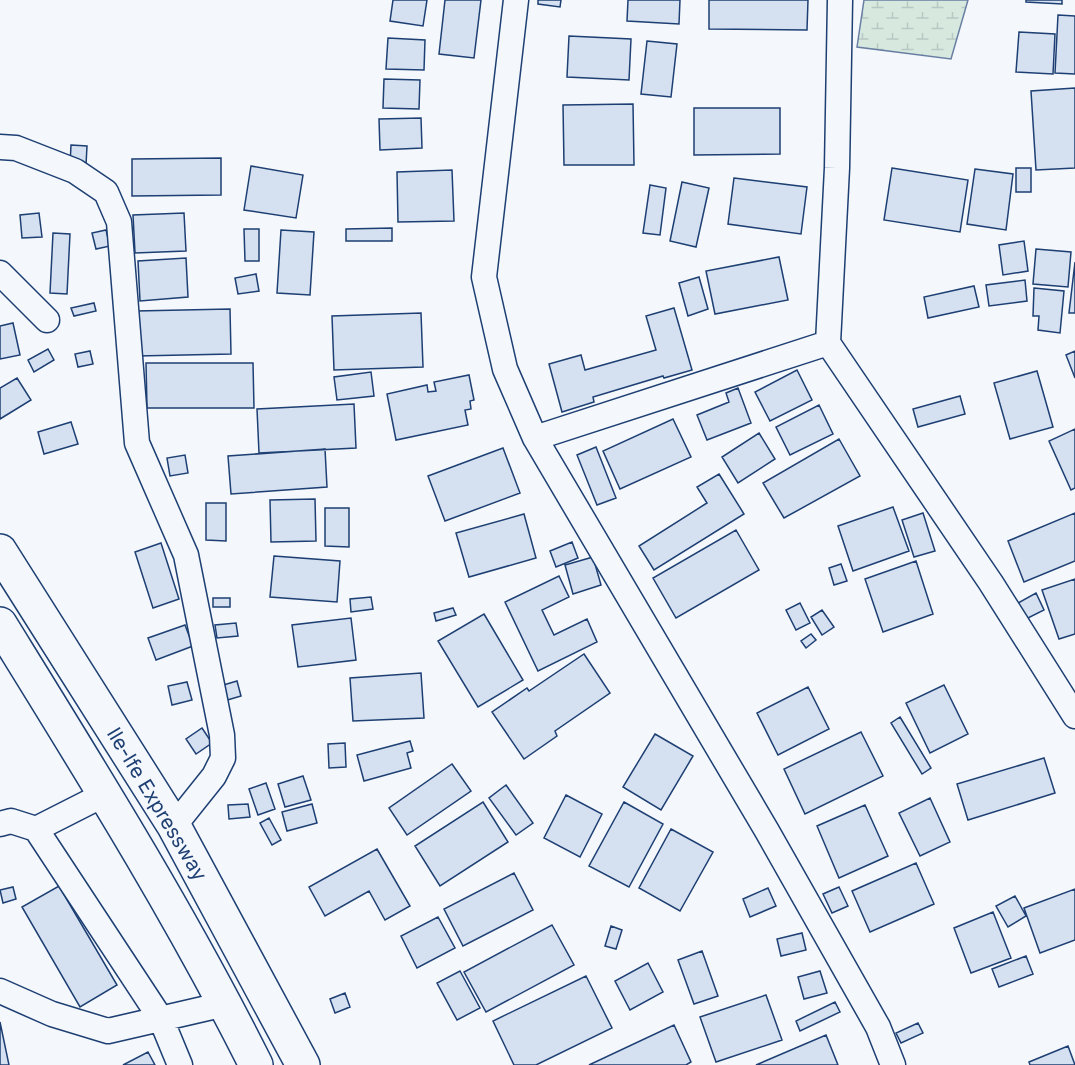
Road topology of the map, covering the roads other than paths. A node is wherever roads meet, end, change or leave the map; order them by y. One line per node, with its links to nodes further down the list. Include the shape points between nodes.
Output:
1 (516, 0): 7 (street, via 484,277 505,369)
2 (840, 0): 6 (street)
3 (0, 147): 13 (street, via 16,148 75,171 106,192 119,222 137,443 186,555 222,735 223,758 214,776)
4 (0, 273): 5 (street)
5 (47, 320)
6 (828, 344): 7 (street); 10 (street)
7 (535, 438): 21 (street, via 767,831 878,1028)
8 (0, 551): 13 (main road, Ile-Ife Expressway)
9 (0, 624): 11 (main road, Ile-Ife Expressway)
10 (1075, 716)
11 (105, 794): 14 (street); 16 (main road, Ile-Ife Expressway)
12 (0, 824): 14 (street, via 11,821)
13 (174, 826): 20 (main road, Ile-Ife Expressway)
14 (36, 829): 17 (street)
15 (0, 991): 17 (street, via 52,1014 108,1031)
16 (225, 1004): 17 (street); 19 (main road, Ile-Ife Expressway)
17 (161, 1019): 18 (street)
18 (180, 1065)
19 (256, 1065)
20 (303, 1065)
21 (893, 1065)

